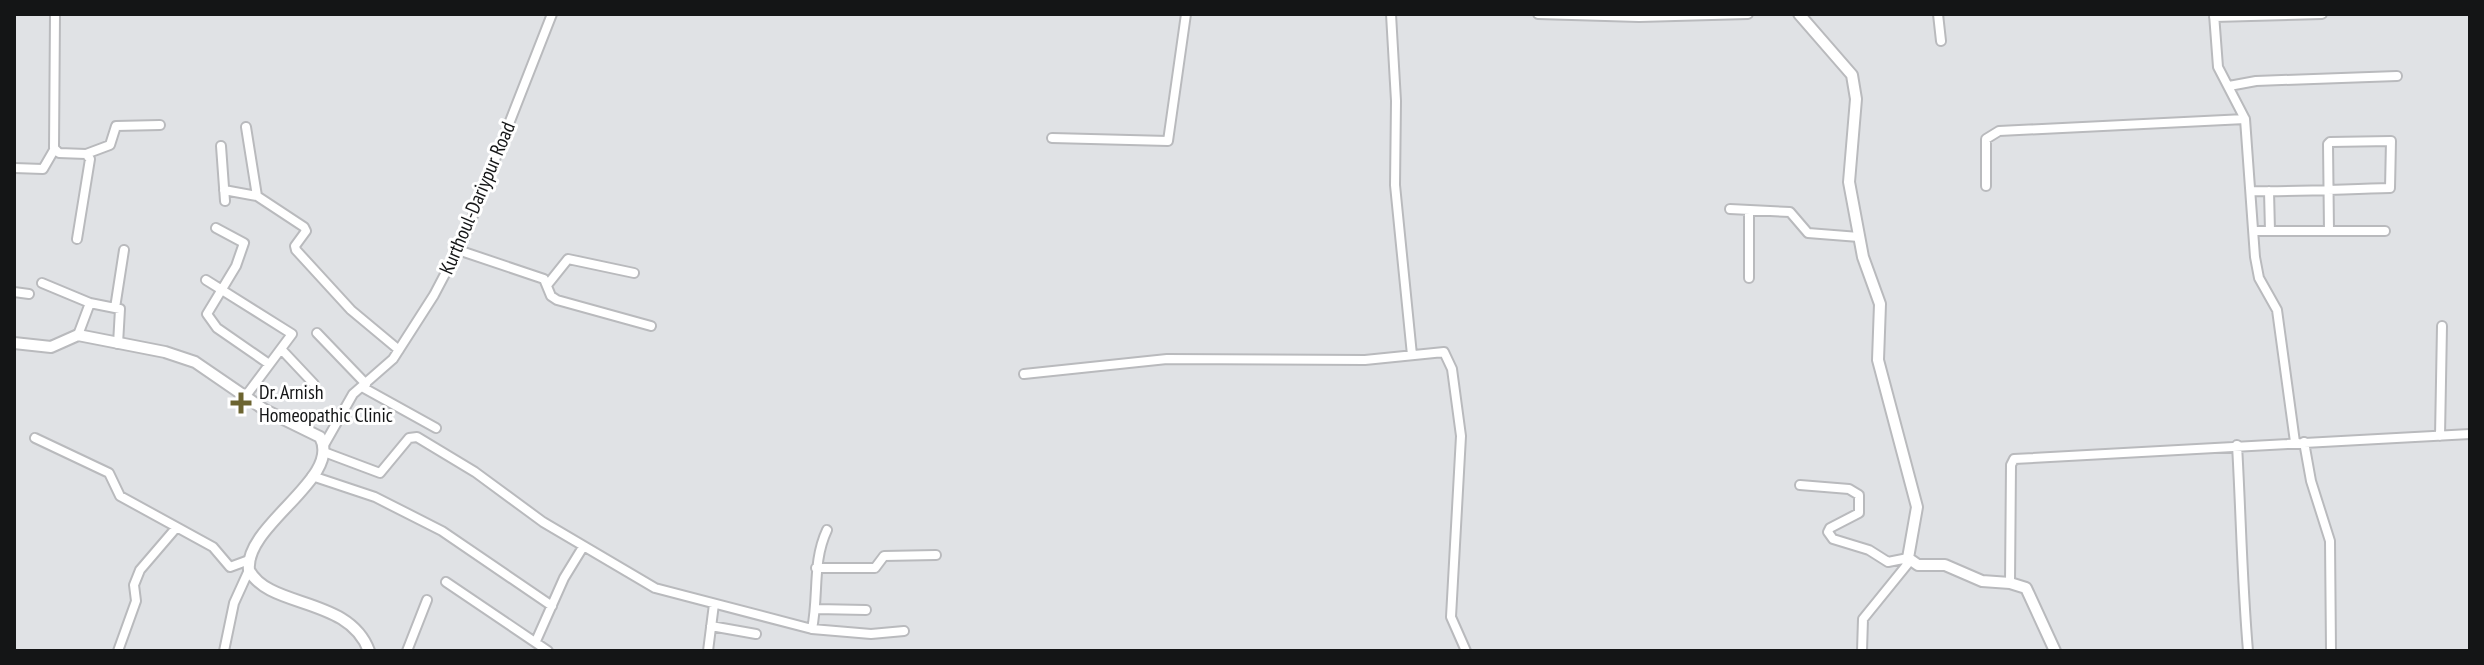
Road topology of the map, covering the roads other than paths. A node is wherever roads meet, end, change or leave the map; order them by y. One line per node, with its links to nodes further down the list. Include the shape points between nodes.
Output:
1 (55, 14): 20 (street)
2 (552, 14): 40 (street, Kurthoul-Dariypur Road)
3 (1186, 14): 18 (street, via 1168,141)
4 (1391, 14): 59 (street, via 1396,210)
5 (1538, 14): 10 (street)
6 (1748, 14): 10 (street)
7 (1799, 14): 37 (street, via 1852,75 1856,99 1849,182)
8 (1938, 14): 12 (street)
9 (2322, 14): 11 (street)
10 (1729, 15)
11 (2214, 16): 14 (street, via 2215,55)
12 (1941, 41)
13 (2397, 76): 14 (street)
14 (2229, 86): 15 (street)
15 (2245, 119): 23 (street, via 1999,131 1986,139); 26 (street)
16 (160, 125): 21 (street, via 116,126 110,145)
17 (246, 127): 28 (street)
18 (1052, 138)
19 (221, 146): 25 (street)
20 (54, 150): 21 (street); 22 (street, via 43,169)
21 (86, 154): 38 (street, via 90,163)
22 (14, 168)
23 (1986, 186)
24 (2329, 189): 24 (street, via 2391,187 2391,141 2330,142); 27 (street); 35 (street)
25 (224, 190): 28 (street); 29 (street)
26 (2252, 191): 27 (street); 33 (street)
27 (2269, 191): 34 (street)
28 (257, 196): 58 (street, via 305,228 295,249 351,310)
29 (225, 201)
30 (1730, 209): 31 (street)
31 (1749, 210): 37 (street, via 1790,212 1813,235); 42 (street)
32 (216, 228): 46 (street, via 244,243)
33 (2254, 231): 34 (street); 71 (street, via 2259,278 2277,310)
34 (2270, 231): 35 (street)
35 (2329, 231): 36 (street)
36 (2385, 231)
37 (1859, 237): 80 (street, via 1880,304 1878,360 1917,507)
38 (77, 239)
39 (124, 250): 50 (street)
40 (458, 250): 45 (street); 58 (street, Kurthoul-Dariypur Road)
41 (634, 273): 45 (street, via 568,259)
42 (1749, 278)
43 (206, 280): 46 (street)
44 (42, 283): 49 (street)
45 (548, 284): 51 (street, via 553,298)
46 (221, 289): 57 (street, via 291,333 293,339); 60 (street, via 208,317)
47 (14, 292): 48 (street)
48 (29, 294)
49 (90, 303): 50 (street); 54 (street)
50 (115, 308): 56 (street, via 122,312)
51 (651, 326)
52 (2442, 326): 68 (street)
53 (317, 333): 63 (street)
54 (78, 335): 55 (street, via 51,347); 56 (street)
55 (14, 343)
56 (118, 344): 64 (street, via 195,362)
57 (282, 350): 60 (street); 62 (street)
58 (399, 350): 63 (street, Kurthoul-Dariypur Road)
59 (1412, 355): 61 (street, via 1324,361 1167,359); 101 (street, via 1444,352 1454,380 1461,436 1451,608 1453,628)
60 (269, 364): 64 (street)
61 (1024, 374)
62 (314, 384)
63 (364, 386): 65 (street); 73 (street, Kurthoul-Dariypur Road, via 348,402)
64 (245, 397): 73 (street, via 315,434)
65 (422, 421): 66 (street); 69 (street)
66 (436, 428)
67 (2470, 434): 68 (street)
68 (2440, 436): 71 (street)
69 (414, 437): 73 (street, via 380,473); 78 (street, via 465,465)
70 (35, 438): 76 (street, via 106,471 122,498)
71 (2300, 442): 72 (street); 105 (street, via 2330,541)
72 (2237, 445): 84 (street, via 2014,459); 104 (street)
73 (324, 449): 74 (street, Kurthoul-Dariypur Road)
74 (312, 476): 81 (street, Kurthoul-Dariypur Road, via 266,528); 87 (street, via 375,497 442,531)
75 (1800, 485): 80 (street, via 1849,489 1859,495 1859,513 1830,528 1833,539 1888,562)
76 (176, 528): 81 (street, via 213,547 232,568); 95 (street, via 140,570)
77 (827, 530): 82 (street)
78 (583, 547): 86 (street, via 655,588); 87 (street)
79 (936, 555): 82 (street, via 884,556 875,568)
80 (1909, 560): 84 (street, via 1945,565 1982,581); 102 (street, via 1863,619)
81 (249, 565): 96 (street); 97 (street, via 267,587 347,623)
82 (816, 568): 88 (street)
83 (446, 582): 94 (street)
84 (2010, 583): 103 (street, via 2030,592)
85 (427, 600): 98 (street)
86 (714, 604): 90 (street); 91 (street)
87 (552, 606): 94 (street)
88 (816, 609): 89 (street); 91 (street)
89 (866, 610)
90 (711, 626): 93 (street); 100 (street)
91 (812, 629): 92 (street)
92 (904, 631)
93 (756, 634)
94 (536, 641): 99 (street)
95 (118, 651)
96 (224, 651)
97 (369, 651)
98 (407, 651)
99 (548, 651)
100 (708, 651)
101 (1466, 651)
102 (1862, 651)
103 (2055, 651)
104 (2248, 651)
105 (2331, 651)

